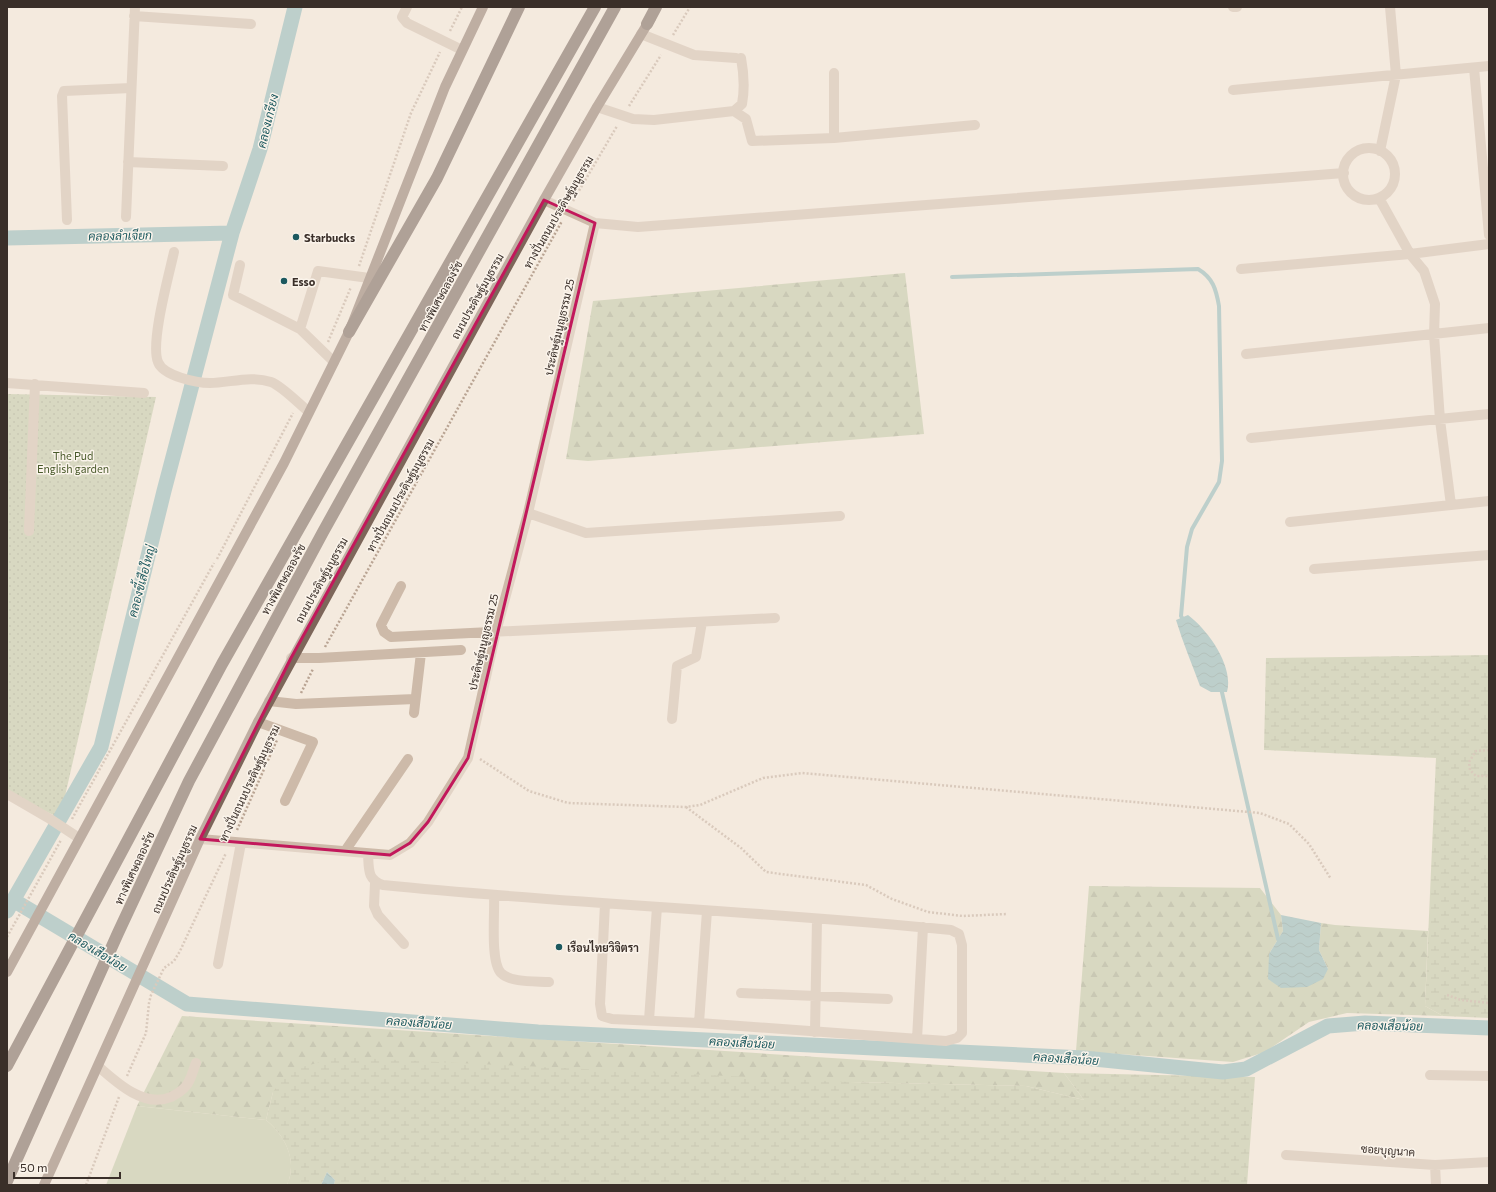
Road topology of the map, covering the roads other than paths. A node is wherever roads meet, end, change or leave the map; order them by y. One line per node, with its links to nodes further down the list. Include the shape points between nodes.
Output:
1 (407, 7): 14 (street, via 402,17 407,23)
2 (483, 7): 14 (main road)
3 (519, 7): 44 (highway, via 437,178)
4 (595, 7): 102 (highway, ทางพิเศษฉลองรัช, via 222,664)
5 (615, 7): 110 (highway, ทางพิเศษฉลองรัช, via 323,532 189,781 114,940)
6 (656, 7): 13 (highway)
7 (659, 7): 13 (main road, ถนนประดิษฐ์มนูธรรม)
8 (1233, 7): 9 (street)
9 (1237, 7)
10 (1390, 7): 18 (street)
11 (134, 12): 12 (street); 19 (street)
12 (251, 24)
13 (644, 29): 21 (main road, ถนนประดิษฐ์มนูธรรม); 22 (street, via 668,44 694,55 738,58 745,80 742,104)
14 (462, 50): 41 (main road)
15 (1489, 66): 16 (street)
16 (1474, 68): 18 (street); 26 (street)
17 (834, 73): 24 (street)
18 (1396, 75): 20 (street); 25 (street)
19 (131, 88): 27 (street); 33 (street, via 64,92 62,96)
20 (1233, 90)
21 (597, 107): 22 (street, via 633,119 654,120); 31 (main road, ถนนประดิษฐ์มนูธรรม)
22 (734, 111): 24 (street, via 746,119 752,141)
23 (975, 126): 24 (street)
24 (834, 138)
25 (1380, 151): 29 (street, via 1368,149 1356,152 1345,165); 30 (street, via 1392,163 1395,175 1391,187)
26 (1485, 152): 35 (street)
27 (128, 162): 28 (street); 32 (street)
28 (223, 166)
29 (1344, 173): 30 (street, via 1348,189 1354,195 1362,199); 34 (street, via 638,227)
30 (1379, 198): 38 (street)
31 (544, 200): 34 (street); 69 (main road, ถนนประดิษฐ์มนูธรรม)
32 (126, 218)
33 (67, 220)
34 (595, 223): 57 (street, ประดิษฐ์มนูญธรรม 25)
35 (1489, 235)
36 (1489, 244): 38 (street)
37 (174, 252): 51 (street, via 156,341 158,362 162,369 171,374 210,383 236,380 271,382)
38 (1410, 254): 40 (street); 45 (street, via 1424,271 1435,304)
39 (240, 265): 43 (street, via 233,295)
40 (1241, 269)
41 (369, 278): 43 (street, via 318,271); 44 (main road)
42 (1489, 328): 45 (street)
43 (300, 329): 47 (street)
44 (349, 332): 47 (main road)
45 (1434, 335): 46 (street); 53 (street)
46 (1246, 354)
47 (334, 362): 51 (main road)
48 (7, 383): 49 (street)
49 (35, 384): 50 (street); 60 (street)
50 (144, 393)
51 (309, 412): 78 (main road)
52 (1489, 414): 53 (street)
53 (1440, 420): 54 (street); 56 (street)
54 (1251, 438)
55 (1489, 501): 56 (street)
56 (1451, 505): 59 (street)
57 (528, 512): 58 (street, via 586,533); 66 (street, ประดิษฐ์มนูญธรรม 25)
58 (840, 516)
59 (1290, 522)
60 (29, 531)
61 (1489, 555): 62 (street)
62 (1314, 569)
63 (401, 586): 66 (street, via 381,625 384,632 391,637)
64 (775, 618): 65 (street)
65 (702, 622): 66 (street); 73 (street, via 696,657 677,666)
66 (496, 632): 82 (street, ประดิษฐ์มนูญธรรม 25, via 469,752 447,792 410,844 390,855)
67 (461, 650): 68 (street)
68 (421, 653): 69 (street); 70 (street)
69 (291, 658): 71 (main road, ถนนประดิษฐ์มนูธรรม)
70 (415, 699): 71 (street, via 296,704); 72 (street)
71 (269, 701): 74 (main road, ถนนประดิษฐ์มนูธรรม)
72 (414, 713)
73 (672, 719)
74 (258, 722): 77 (street, via 312,742); 79 (main road, ถนนประดิษฐ์มนูธรรม)
75 (408, 759): 81 (street)
76 (7, 794): 78 (street)
77 (285, 801)
78 (79, 838): 92 (main road)
79 (200, 839): 80 (street, ประดิษฐ์มนูญธรรม 25); 103 (main road, ถนนประดิษฐ์มนูธรรม)
80 (236, 842): 81 (street, ประดิษฐ์มนูญธรรม 25); 91 (street)
81 (345, 851): 82 (street, ประดิษฐ์มนูญธรรม 25)
82 (368, 854): 83 (street, via 369,874)
83 (375, 883): 84 (street, via 383,886); 90 (street, via 374,906 378,915)
84 (494, 896): 85 (street); 93 (street, via 495,964 501,973 513,979)
85 (605, 904): 86 (street); 97 (street, via 600,1004 602,1016 612,1019)
86 (657, 907): 87 (street); 97 (street)
87 (707, 911): 88 (street); 98 (street)
88 (817, 919): 89 (street); 95 (street)
89 (923, 927): 100 (street); 100 (street, via 951,930 959,934 962,945 962,1033 957,1038 946,1041)
90 (404, 944)
91 (218, 964)
92 (7, 972)
93 (549, 982)
94 (740, 993): 95 (street)
95 (816, 996): 96 (street); 99 (street)
96 (888, 999)
97 (649, 1020): 98 (street)
98 (699, 1023): 99 (street)
99 (815, 1032): 100 (street)
100 (917, 1039)
101 (196, 1063): 103 (street, via 186,1086 178,1094 154,1101 132,1092)
102 (7, 1066)
103 (99, 1067): 108 (main road, ถนนประดิษฐ์มนูธรรม)
104 (1430, 1075): 105 (street)
105 (1489, 1076)
106 (1286, 1155): 109 (street, ซอยบุญนาค)
107 (1489, 1162): 109 (street, ซอยบุญนาค)
108 (55, 1165): 111 (main road, ถนนประดิษฐ์มนูธรรม); 112 (main road)
109 (1436, 1165): 113 (street)
110 (7, 1181)
111 (44, 1185)
112 (48, 1185)
113 (1436, 1185)

